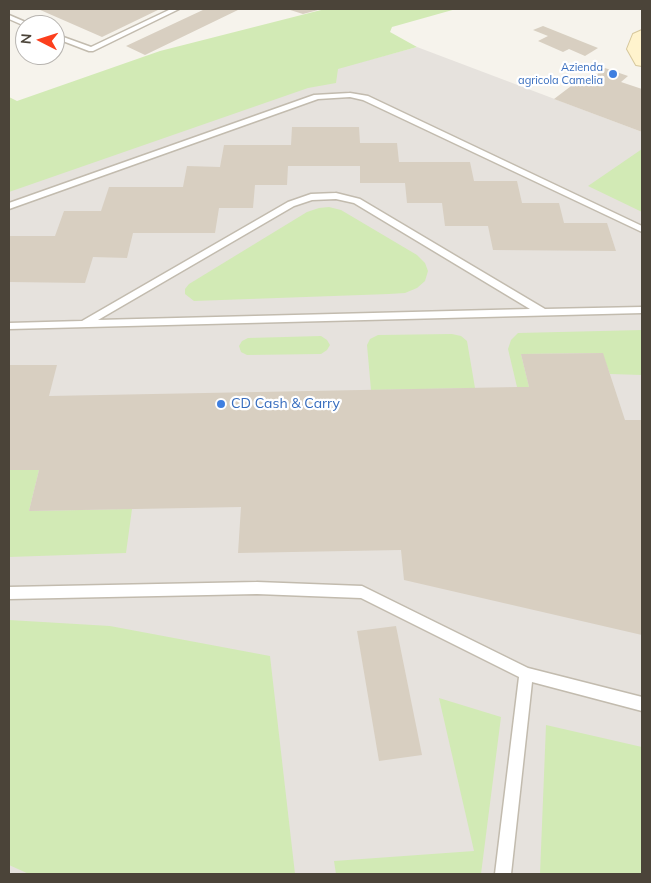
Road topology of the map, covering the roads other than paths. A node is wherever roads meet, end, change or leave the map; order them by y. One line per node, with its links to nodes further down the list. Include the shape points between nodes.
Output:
1 (176, 9): 3 (lane, via 90,50)
2 (642, 35): 4 (street, via 635,49)
3 (65, 40)
4 (642, 61)
5 (9, 206): 6 (lane, via 318,97 350,95 364,98)
6 (642, 229)
7 (642, 310): 8 (lane)
8 (542, 312): 9 (lane); 9 (lane, via 358,201 336,196 311,197 291,204)
9 (85, 324): 10 (lane)
10 (9, 326)
11 (9, 593): 12 (lane, via 257,588 362,592)
12 (526, 674): 13 (lane); 14 (lane)
13 (642, 704)
14 (503, 874)

